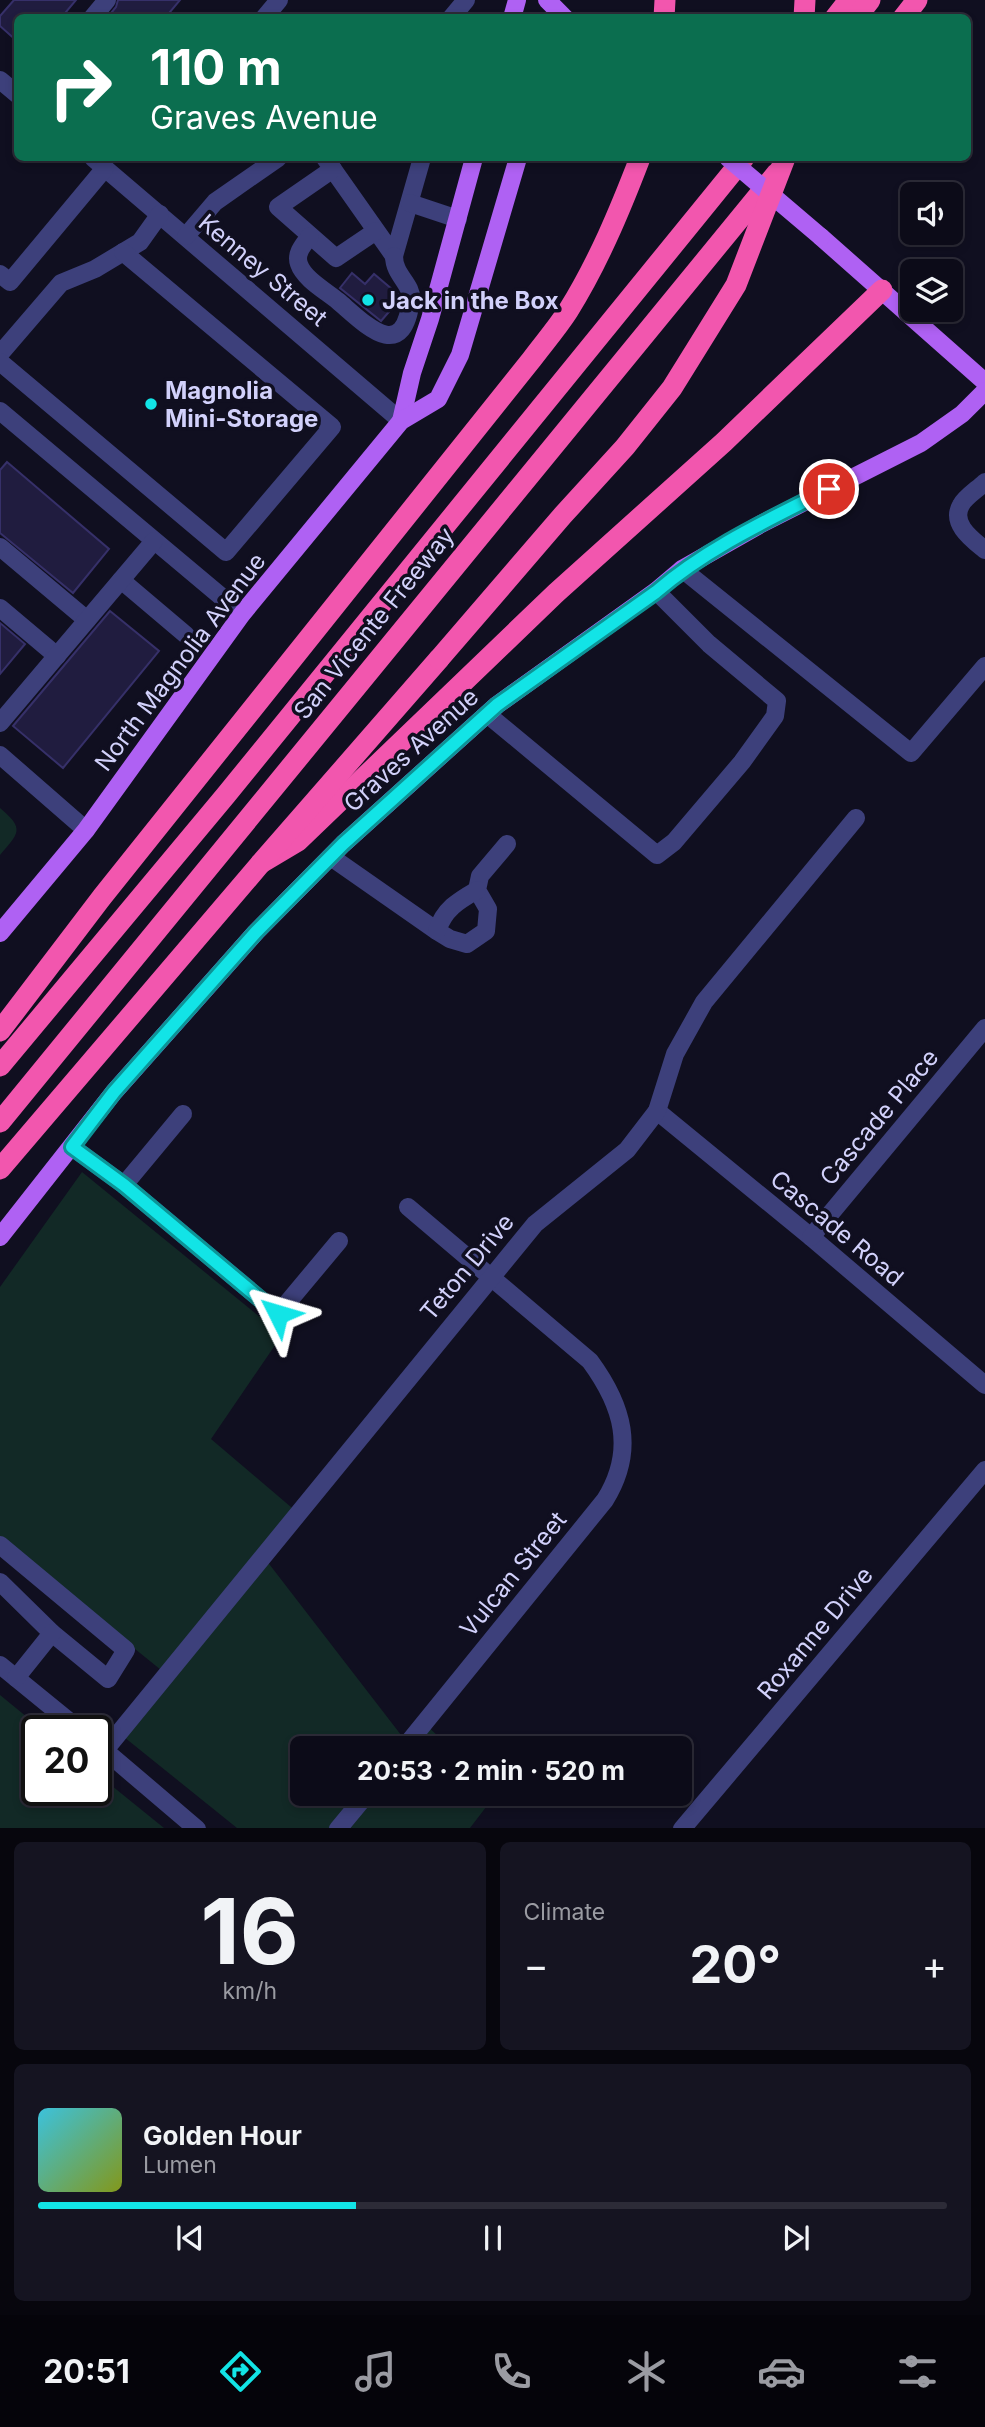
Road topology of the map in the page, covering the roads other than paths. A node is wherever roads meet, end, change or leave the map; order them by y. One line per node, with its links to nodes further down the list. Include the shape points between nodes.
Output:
1 (107, 0): 7 (street)
2 (279, 0): 8 (street)
3 (466, 0): 9 (street)
4 (849, 0): 10 (highway)
5 (870, 0): 11 (highway)
6 (917, 0): 12 (highway)
7 (95, 14)
8 (267, 14)
9 (454, 14)
10 (838, 14)
11 (859, 14)
12 (906, 14)
13 (95, 161): 35 (street, via 10,282)
14 (97, 161): 28 (street, Kenney Street)
15 (274, 161): 31 (street, via 215,202)
16 (421, 161): 26 (street)
17 (473, 161): 29 (main road, North Magnolia Avenue)
18 (517, 161): 42 (main road, North Magnolia Avenue, via 474,312 450,377 438,398)
19 (639, 161): 69 (highway, via 596,260 568,311)
20 (732, 161): 36 (main road, bridge)
21 (736, 161): 27 (highway)
22 (742, 161): 27 (highway, San Vicente Freeway)
23 (785, 161): 73 (highway, San Vicente Freeway)
24 (786, 161): 64 (highway, bridge, via 736,285 671,388 625,447)
25 (329, 163): 30 (street); 32 (street, via 278,207)
26 (410, 203): 29 (street); 34 (street)
27 (702, 210): 70 (highway, San Vicente Freeway)
28 (160, 214): 31 (street, Kenney Street); 33 (street, via 140,242)
29 (458, 219): 42 (main road, North Magnolia Avenue)
30 (376, 230): 32 (street, via 336,258); 34 (street)
31 (187, 236): 42 (street, Kenney Street)
32 (310, 236): 34 (street, via 297,258 303,272 371,329 391,335 403,327 411,296 394,267)
33 (123, 252): 37 (street, via 61,283); 38 (street, via 332,427 226,552)
34 (394, 256)
35 (0, 274)
36 (882, 290): 39 (main road); 64 (highway, via 556,593 298,842)
37 (0, 354)
38 (0, 362)
39 (985, 382)
40 (985, 391): 48 (main road, Graves Avenue, via 962,414 920,443)
41 (6, 416): 43 (street); 45 (street)
42 (401, 421): 52 (main road, North Magnolia Avenue)
43 (0, 436)
44 (985, 482): 47 (street, via 961,506 958,519 965,534)
45 (154, 541): 49 (street); 52 (street)
46 (0, 547): 53 (street)
47 (985, 550)
48 (682, 569): 50 (main road, Graves Avenue); 56 (street, via 911,753)
49 (121, 580): 53 (street); 54 (street)
50 (656, 592): 57 (main road, Graves Avenue); 57 (street, via 777,701 775,716 742,762 674,842 657,855)
51 (0, 608): 55 (street)
52 (242, 614): 61 (main road, North Magnolia Avenue)
53 (87, 620): 55 (street)
54 (186, 635)
55 (57, 656): 58 (street)
56 (985, 666)
57 (487, 714): 63 (main road, Graves Avenue)
58 (0, 723)
59 (0, 755): 61 (street)
60 (856, 818): 71 (street, Teton Drive, via 704,1002 675,1054)
61 (86, 830): 67 (main road, North Magnolia Avenue)
62 (507, 844): 65 (street, via 480,876)
63 (331, 856): 66 (street); 74 (main road, Graves Avenue, via 256,932 114,1092)
64 (261, 863): 75 (highway)
65 (477, 890): 66 (street, via 442,916); 66 (street, via 488,909 486,931 467,944)
66 (437, 931)
67 (0, 933)
68 (985, 1028): 79 (street, Cascade Place)
69 (0, 1031)
70 (0, 1066)
71 (657, 1111): 79 (street, Cascade Road); 81 (street, Teton Drive, via 627,1150 535,1224)
72 (183, 1114): 76 (street)
73 (0, 1122)
74 (72, 1147): 76 (street); 78 (main road, Graves Avenue)
75 (0, 1169)
76 (124, 1185): 80 (street, via 278,1314)
77 (408, 1207): 81 (street, Vulcan Street)
78 (0, 1237)
79 (811, 1237): 82 (street, Cascade Road)
80 (339, 1241)
81 (489, 1276): 90 (street, Teton Drive); 91 (street, Vulcan Street, via 590,1361 619,1416 622,1458 605,1500)
82 (985, 1385)
83 (985, 1470): 96 (street, Roxanne Drive)
84 (0, 1545): 86 (street, via 126,1650 108,1679)
85 (0, 1582): 86 (street)
86 (52, 1633): 88 (street)
87 (0, 1665): 88 (street)
88 (16, 1678): 89 (street)
89 (61, 1715)
90 (112, 1733)
91 (414, 1736)
92 (112, 1756): 94 (street)
93 (357, 1806): 95 (street)
94 (196, 1828)
95 (339, 1828)
96 (683, 1828)

